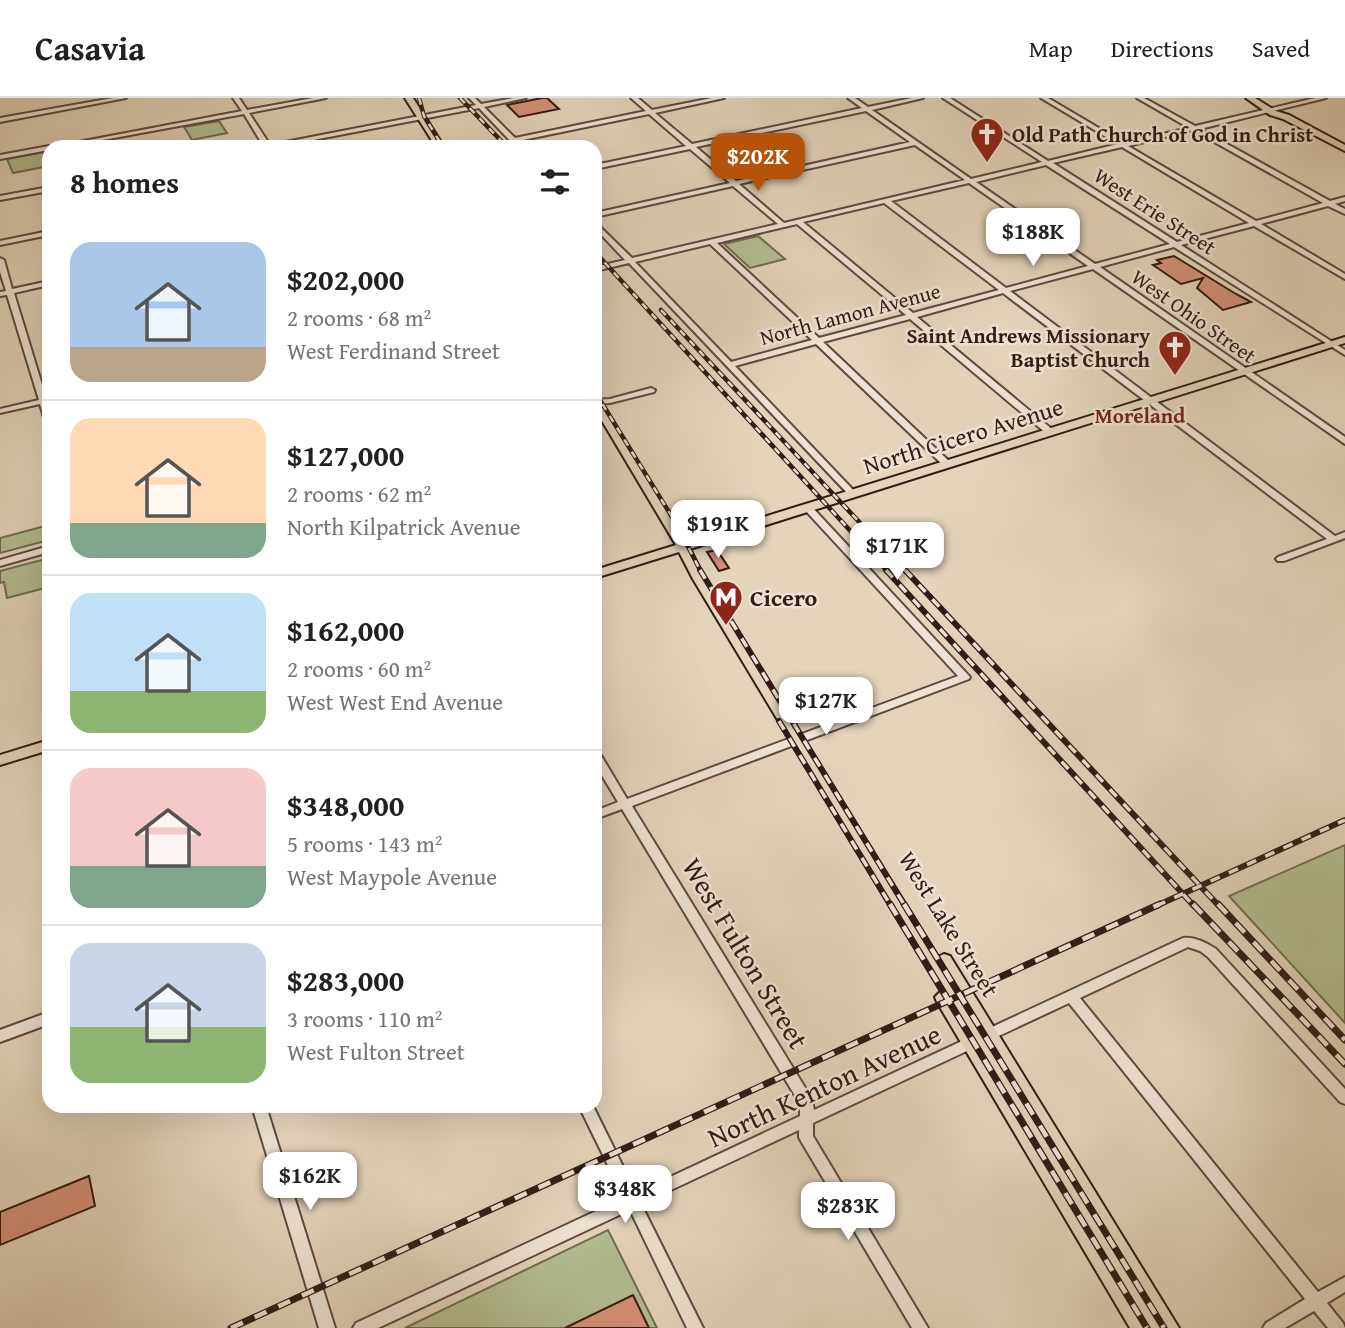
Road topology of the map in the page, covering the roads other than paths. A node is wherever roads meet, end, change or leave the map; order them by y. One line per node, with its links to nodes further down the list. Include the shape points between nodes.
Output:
1 (123, 98): 24 (street)
2 (236, 98): 21 (street)
3 (323, 98): 21 (street)
4 (409, 98): 23 (main road)
5 (472, 98): 17 (street)
6 (523, 98): 17 (street)
7 (634, 98): 22 (street)
8 (721, 98): 22 (street)
9 (851, 98): 19 (street, West Ohio Street)
10 (920, 98): 19 (street)
11 (946, 98): 37 (street, West Erie Street)
12 (1044, 98): 32 (street)
13 (1140, 98): 25 (street)
14 (1237, 98): 18 (main road)
15 (1250, 98): 18 (main road)
16 (1322, 98): 20 (street)
17 (480, 106): 23 (street); 30 (street)
18 (1259, 106): 20 (main road)
19 (867, 109): 31 (street, West Ohio Street); 33 (street)
20 (1268, 111): 25 (street); 35 (main road)
21 (245, 112): 26 (street); 27 (street)
22 (650, 112): 30 (street); 33 (street)
23 (421, 117): 28 (street); 29 (main road)
24 (0, 120)
25 (1194, 128): 32 (street); 45 (street)
26 (93, 140)
27 (263, 140)
28 (304, 140)
29 (436, 140)
30 (513, 140)
31 (915, 144): 39 (street, West Ohio Street); 40 (street)
32 (1122, 145): 37 (street); 49 (street)
33 (691, 147): 38 (street); 40 (street)
34 (42, 149): 36 (street)
35 (1345, 150)
36 (0, 157)
37 (1046, 163): 39 (street); 55 (street, West Erie Street)
38 (602, 166)
39 (969, 181): 44 (street); 58 (street, West Ohio Street)
40 (735, 184): 47 (street); 50 (street)
41 (42, 190): 42 (street)
42 (0, 198)
43 (1345, 199): 45 (street, North Lamon Avenue)
44 (886, 201): 48 (street); 62 (street)
45 (1330, 203): 46 (street); 49 (street, North Lamon Avenue)
46 (1345, 212)
47 (602, 213)
48 (799, 222): 50 (street); 65 (street)
49 (1254, 223): 55 (street, North Lamon Avenue); 60 (street)
50 (783, 225): 53 (street)
51 (602, 231): 57 (street)
52 (42, 234): 54 (street)
53 (712, 242): 57 (street); 67 (street)
54 (0, 243)
55 (1175, 245): 58 (street, North Lamon Avenue); 68 (street, West Erie Street)
56 (0, 260): 63 (street)
57 (631, 261): 59 (street); 70 (street)
58 (1093, 267): 62 (street, North Lamon Avenue); 71 (street, West Ohio Street)
59 (602, 268)
60 (1345, 277)
61 (42, 285): 63 (street)
62 (1005, 291): 65 (street, North Lamon Avenue); 75 (street)
63 (9, 292): 64 (street); 72 (street)
64 (0, 293)
65 (912, 316): 67 (street, North Lamon Avenue); 79 (street)
66 (1345, 340): 68 (main road, North Cicero Avenue)
67 (816, 342): 70 (street, North Lamon Avenue); 81 (street)
68 (1331, 344): 69 (street, West Erie Street); 71 (main road, North Cicero Avenue)
69 (1345, 353)
70 (729, 365): 82 (street)
71 (1244, 372): 75 (main road, North Cicero Avenue); 80 (street, West Ohio Street)
72 (42, 388)
73 (651, 390): 76 (street)
74 (42, 401): 78 (street)
75 (1151, 401): 79 (main road, North Cicero Avenue); 85 (street)
76 (602, 402)
77 (602, 406): 86 (main road, West Lake Street)
78 (0, 411)
79 (1051, 432): 81 (main road, North Cicero Avenue)
80 (1345, 441)
81 (947, 464): 82 (main road, North Cicero Avenue)
82 (853, 494): 83 (main road, North Cicero Avenue)
83 (808, 508): 86 (main road, North Cicero Avenue); 91 (street, via 965,677)
84 (1345, 535): 85 (street)
85 (1334, 539): 88 (street)
86 (686, 546): 90 (main road, North Cicero Avenue); 91 (main road, West Lake Street); 91 (main road, West Lake Street, via 691,565)
87 (42, 552): 89 (street)
88 (1281, 559)
89 (0, 563)
90 (602, 572)
91 (797, 739): 95 (street); 100 (main road, West Lake Street)
92 (42, 747): 93 (main road)
93 (0, 760)
94 (602, 767): 95 (street, West Fulton Street)
95 (624, 804): 96 (street); 104 (street, West Fulton Street, via 807,1103)
96 (602, 812)
97 (1071, 996): 100 (street, North Kenton Avenue); 101 (street, North Kenton Avenue, via 1194,943 1212,953); 107 (street)
98 (42, 1021): 99 (street)
99 (0, 1036)
100 (980, 1039): 104 (street, North Kenton Avenue); 112 (main road, West Lake Street); 113 (main road, West Lake Street); 114 (main road, West Lake Street)
101 (1345, 1098)
102 (261, 1113): 108 (street)
103 (589, 1113): 105 (street)
104 (806, 1120): 105 (street, North Kenton Avenue); 111 (street, West Fulton Street, via 806,1137)
105 (633, 1201): 109 (street, North Kenton Avenue); 110 (street)
106 (1345, 1284): 107 (street)
107 (1317, 1301): 115 (street); 116 (street)
108 (327, 1328)
109 (361, 1328)
110 (695, 1328)
111 (920, 1328)
112 (1141, 1328)
113 (1155, 1328)
114 (1169, 1328)
115 (1271, 1328)
116 (1338, 1328)

